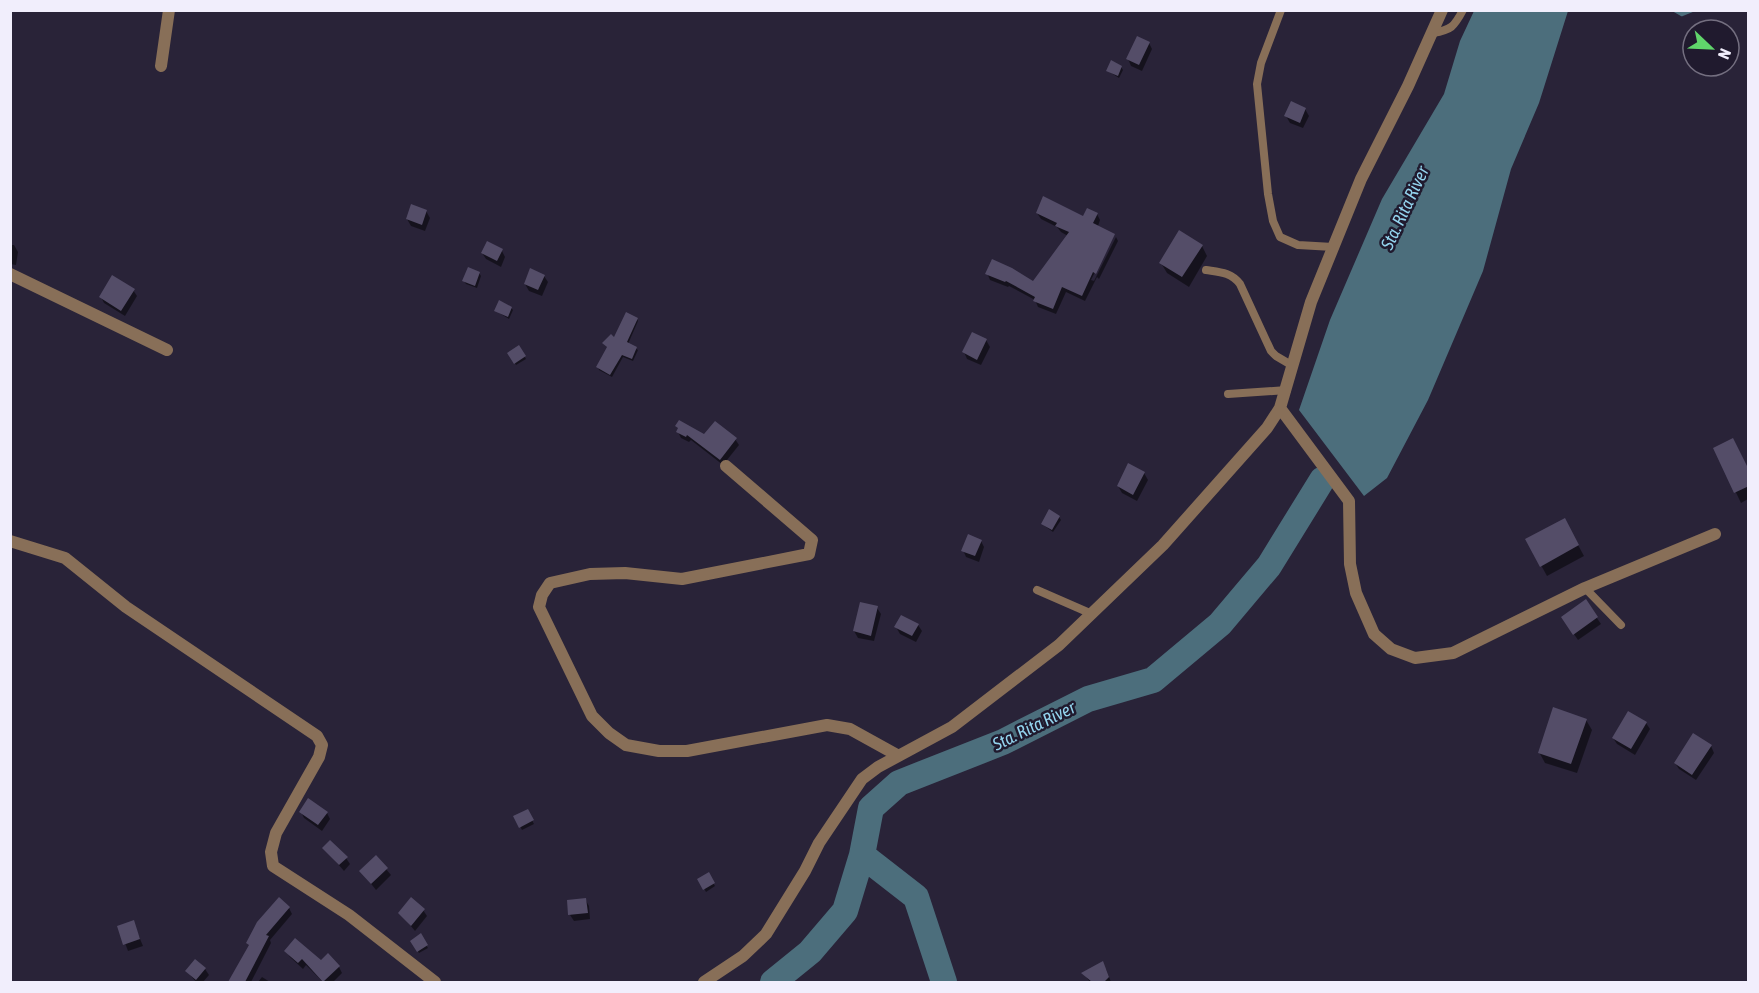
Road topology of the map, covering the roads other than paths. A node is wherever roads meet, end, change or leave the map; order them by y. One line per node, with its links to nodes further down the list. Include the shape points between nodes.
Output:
1 (169, 10): 6 (street)
2 (1281, 10): 7 (lane, via 1257,84 1274,221 1280,237 1298,245)
3 (1442, 10): 5 (street)
4 (1463, 10): 5 (lane, via 1449,31)
5 (1433, 33): 7 (street, via 1361,179)
6 (161, 66)
7 (1333, 247): 11 (street, via 1311,302)
8 (1206, 270): 11 (lane, via 1235,278 1271,351)
9 (10, 274): 10 (street)
10 (167, 350)
11 (1293, 366): 12 (street)
12 (1287, 390): 13 (lane); 14 (street)
13 (1228, 394)
14 (1280, 408): 18 (street, via 1349,501 1350,564 1356,593 1374,634 1391,650 1414,658 1453,653); 20 (street, via 1267,428 1163,545)
15 (726, 466): 22 (street, via 812,540 808,554 682,579 590,574 550,583 539,607 592,716 626,744 659,751 687,751 827,725 850,729)
16 (1715, 534): 18 (street)
17 (10, 541): 23 (street, via 65,558 126,606 317,736 322,745 319,757 276,833 270,852 273,866 349,915)
18 (1585, 588): 21 (lane)
19 (1037, 590): 20 (lane)
20 (1092, 614): 22 (street, via 1059,645 952,727)
21 (1622, 625)
22 (897, 755): 24 (street, via 862,779 766,934 743,956)
23 (435, 982)
24 (704, 982)

